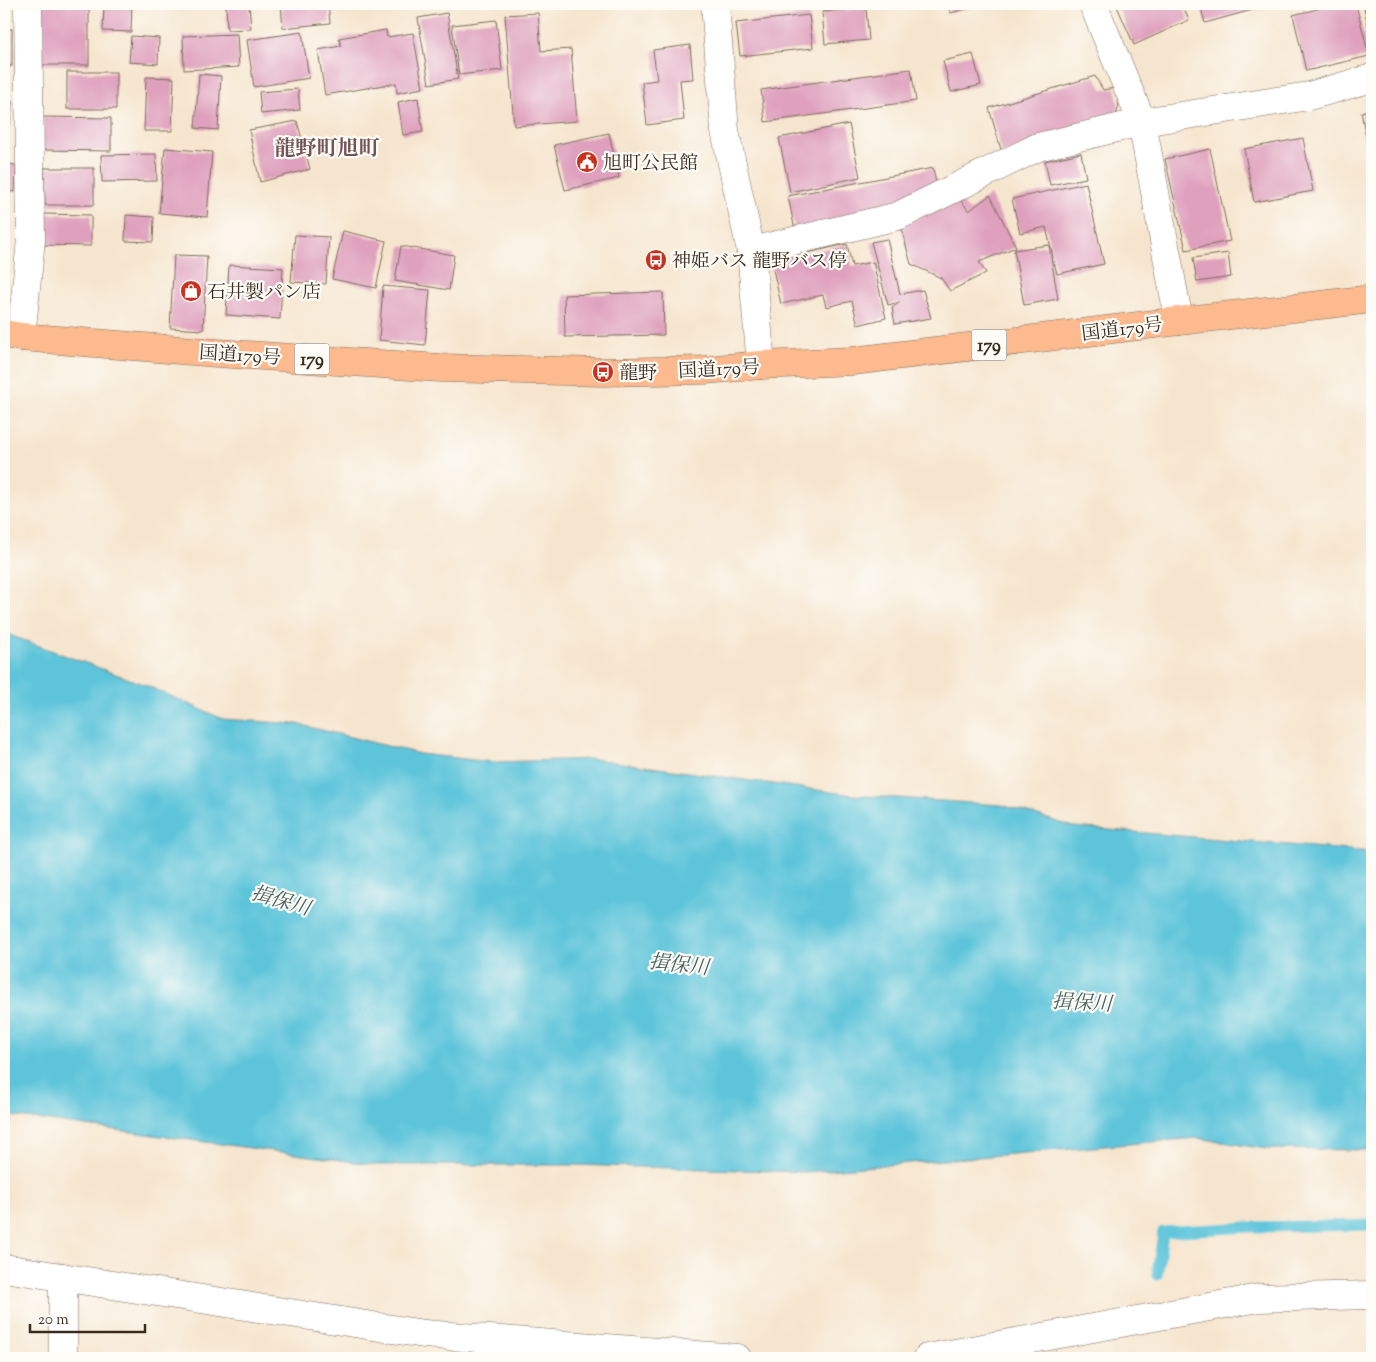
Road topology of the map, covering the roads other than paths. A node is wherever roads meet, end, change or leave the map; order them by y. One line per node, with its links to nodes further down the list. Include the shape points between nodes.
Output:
1 (28, 4): 9 (street, via 31,240)
2 (715, 4): 6 (street, via 725,131)
3 (1093, 4): 5 (street)
4 (1372, 78): 5 (street, via 1309,96)
5 (1142, 122): 6 (street, via 1038,147 898,216); 8 (street)
6 (751, 251): 10 (street)
7 (1372, 299): 8 (highway, 国道179号 / 179)
8 (1179, 321): 10 (highway, 国道179号 / 179, via 853,361)
9 (12, 335): 10 (highway, 国道179号 / 179, via 440,368 604,372 705,370)
10 (761, 365)
11 (4, 1268): 12 (street)
12 (62, 1277): 14 (street); 15 (street, via 424,1334)
13 (1372, 1295): 16 (street, via 1258,1298)
14 (62, 1358)
15 (738, 1358)
16 (927, 1358)

